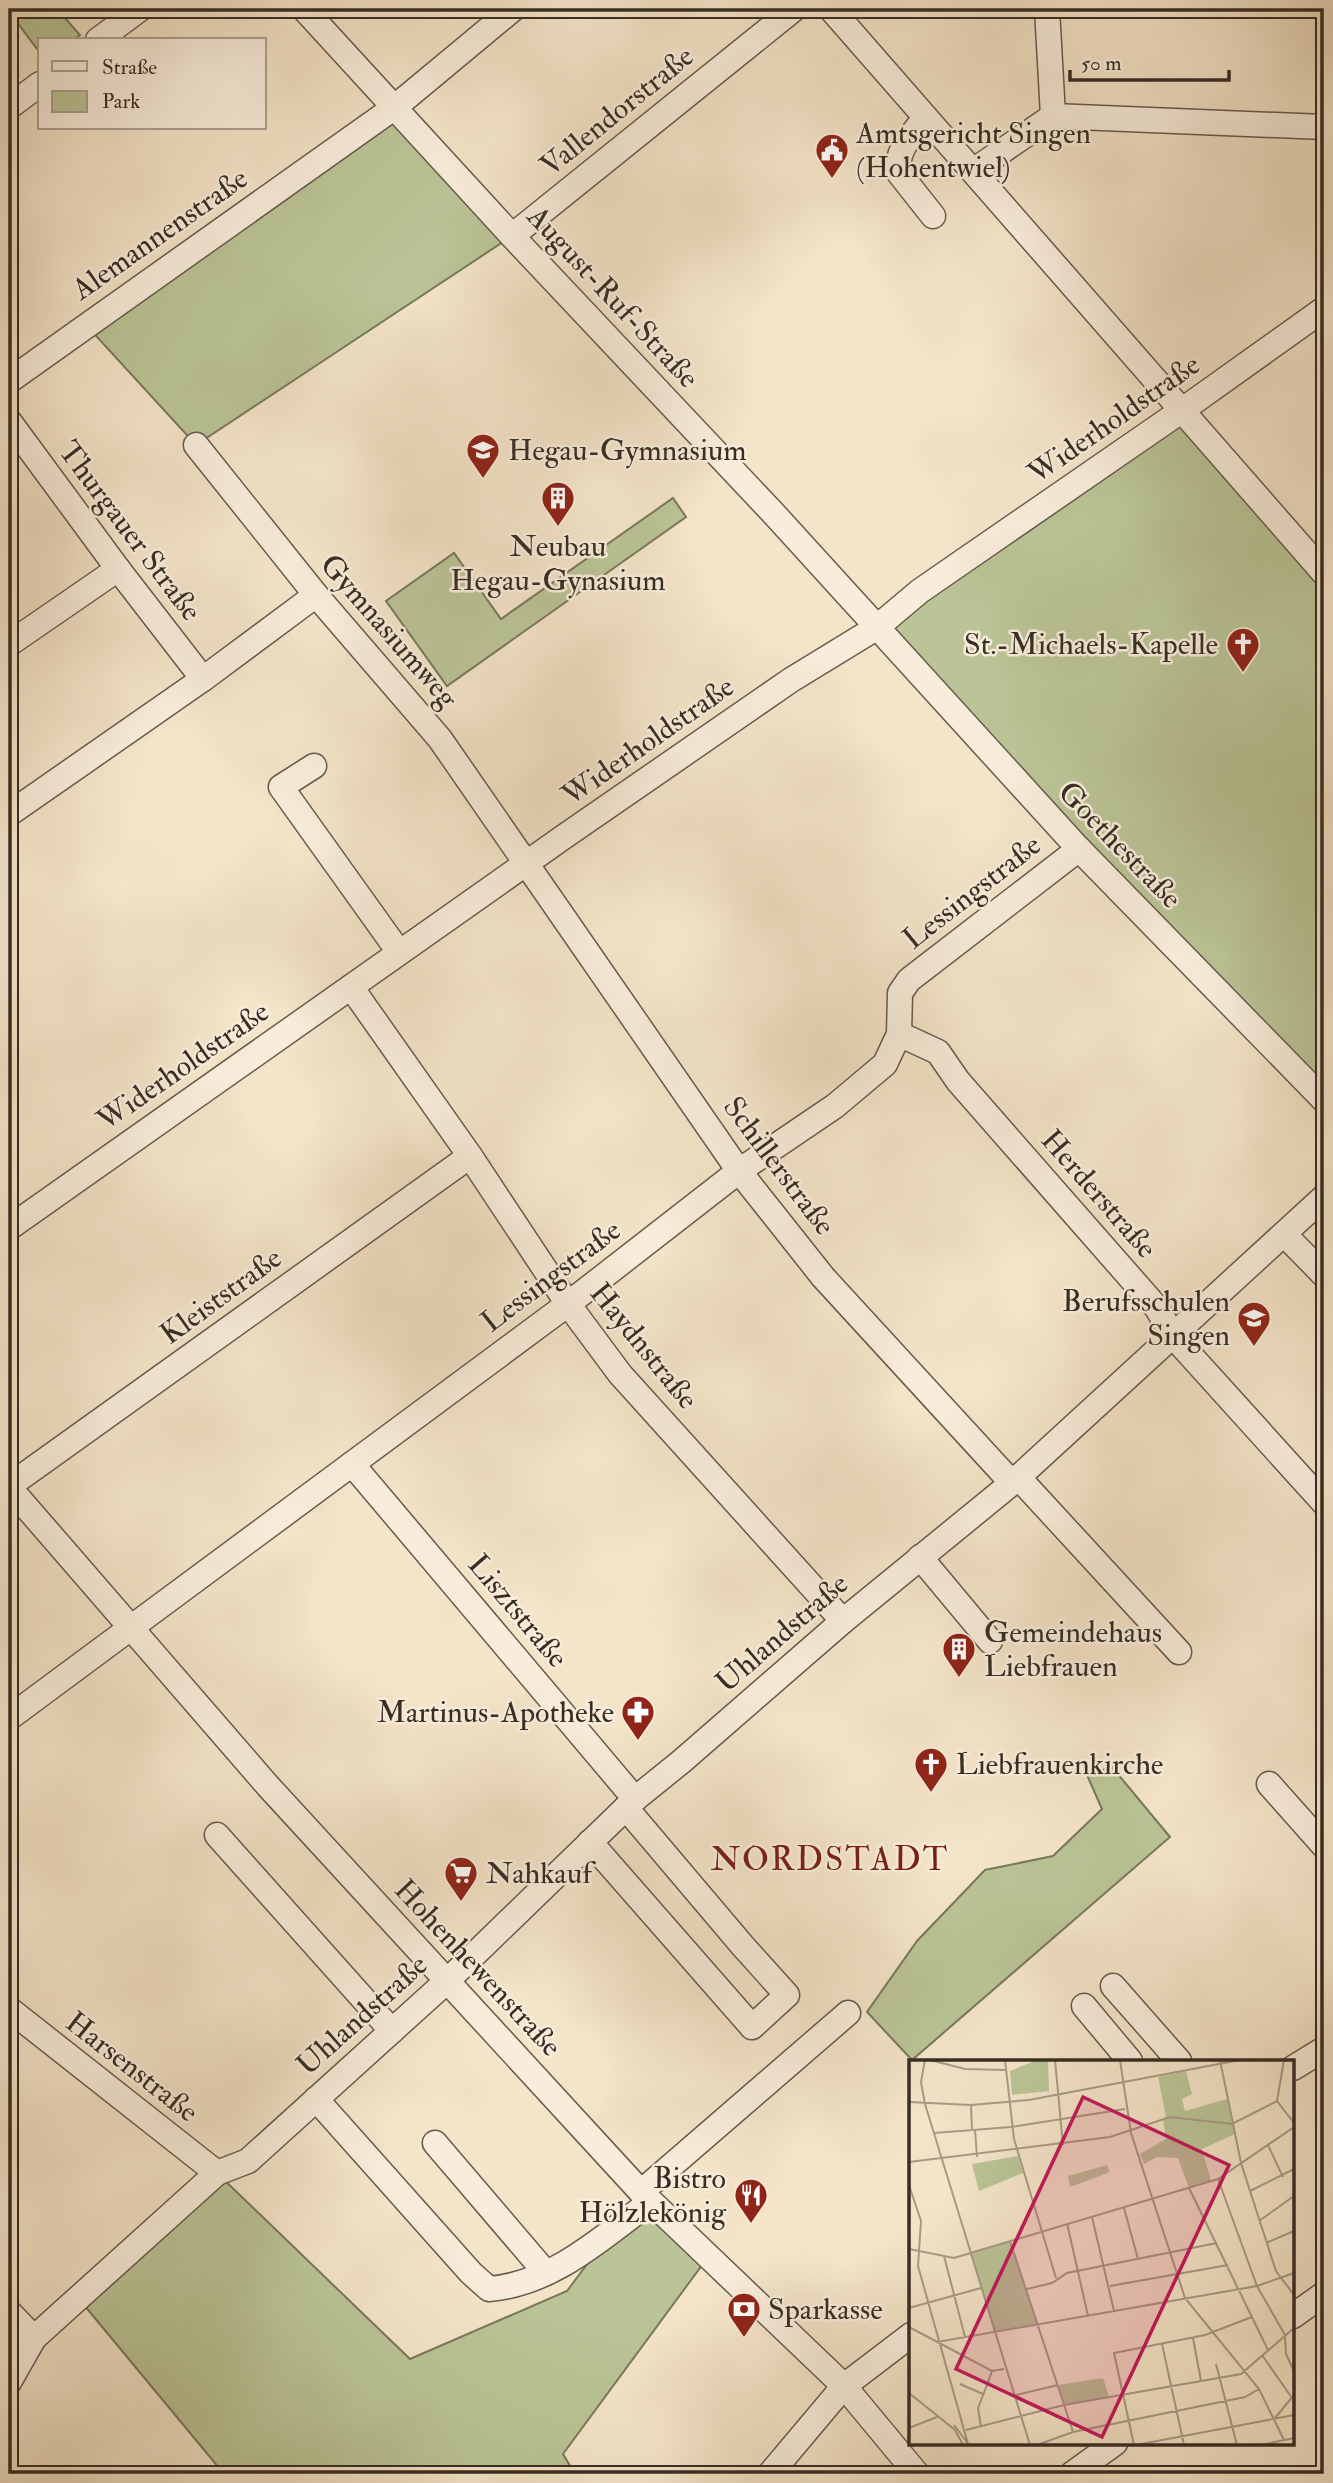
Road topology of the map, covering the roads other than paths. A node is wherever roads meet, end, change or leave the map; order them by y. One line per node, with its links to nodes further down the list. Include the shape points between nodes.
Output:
1 (140, 9): 7 (street)
2 (304, 9): 10 (street, August-Ruf-Straße)
3 (513, 9): 10 (street, Alemannenstraße)
4 (794, 9): 16 (street, Vallendorstraße)
5 (831, 9): 12 (street)
6 (1047, 9): 11 (street)
7 (101, 38)
8 (38, 85): 9 (street)
9 (9, 107)
10 (395, 107): 16 (street, August-Ruf-Straße); 18 (street, Alemannenstraße)
11 (1053, 116): 13 (street); 14 (street)
12 (925, 118): 14 (street); 15 (street, via 902,148 898,165 899,173)
13 (1324, 127)
14 (974, 171): 19 (street)
15 (933, 216)
16 (512, 236): 25 (street, August-Ruf-Straße)
17 (1324, 309): 19 (street, Widerholdstraße)
18 (9, 380)
19 (1181, 411): 23 (street); 25 (street, Widerholdstraße, via 920,591)
20 (9, 421): 22 (street, Thurgauer Straße)
21 (196, 445): 24 (street, Gymnasiumweg)
22 (118, 569): 26 (street); 27 (street, Thurgauer Straße)
23 (1324, 573)
24 (316, 596): 27 (street); 31 (street, Gymnasiumweg, via 440,739)
25 (876, 628): 30 (street, Goethestraße); 31 (street, Widerholdstraße, via 791,680)
26 (9, 644)
27 (202, 678): 29 (street)
28 (314, 766): 32 (street, via 281,787)
29 (9, 814)
30 (1079, 849): 34 (street, Lessingstraße, via 909,980 900,993); 35 (street, Goethestraße)
31 (527, 862): 32 (street, Widerholdstraße); 37 (street, Schillerstraße)
32 (399, 952): 33 (street, Widerholdstraße)
33 (351, 987): 36 (street, Haydnstraße); 39 (street, Widerholdstraße)
34 (899, 1034): 37 (street, Lessingstraße, via 885,1063 875,1072 835,1106); 43 (street, Herderstraße, via 938,1052 958,1081 1157,1308)
35 (1324, 1100)
36 (470, 1156): 42 (street, Haydnstraße); 46 (street, Kleiststraße)
37 (739, 1171): 42 (street, Lessingstraße); 45 (street, Schillerstraße, via 823,1277)
38 (1324, 1197): 40 (street, Uhlandstraße)
39 (9, 1228)
40 (1284, 1234): 41 (street); 43 (street, Uhlandstraße)
41 (1324, 1275)
42 (568, 1304): 44 (street, Lessingstraße); 49 (street, Haydnstraße, via 620,1374)
43 (1173, 1336): 45 (street, Uhlandstraße); 47 (street, Herderstraße)
44 (352, 1464): 50 (street, Lessingstraße); 55 (street, Lisztstraße)
45 (1015, 1480): 48 (street, Uhlandstraße); 52 (street, Schillerstraße)
46 (9, 1487): 50 (street, Hohenhewenstraße)
47 (1322, 1497)
48 (920, 1557): 49 (street, Uhlandstraße); 51 (street)
49 (843, 1620): 55 (street, Uhlandstraße)
50 (132, 1628): 53 (street, Lessingstraße); 59 (street, Hohenhewenstraße, via 268,1786)
51 (989, 1640)
52 (1179, 1652)
53 (9, 1718)
54 (1269, 1784): 58 (street)
55 (630, 1803): 57 (street, Uhlandstraße); 57 (street, Lisztstraße, via 742,1945 788,1994 752,2026)
56 (217, 1835): 64 (street)
57 (590, 1843): 59 (street, Uhlandstraße)
58 (1324, 1846)
59 (447, 1981): 64 (street, Uhlandstraße); 72 (street, Hohenhewenstraße)
60 (1113, 1986): 67 (street)
61 (1084, 2006): 66 (street)
62 (9, 2009): 71 (street, Harsenstraße)
63 (848, 2014): 72 (street)
64 (392, 2031): 69 (street, Uhlandstraße)
65 (1321, 2057): 68 (street)
66 (1129, 2060)
67 (1178, 2060)
68 (1294, 2068)
69 (316, 2099): 71 (street, Uhlandstraße, via 248,2161); 73 (street, via 489,2289 512,2287)
70 (435, 2143): 73 (street)
71 (217, 2173): 78 (street, Uhlandstraße)
72 (645, 2197): 73 (street, via 570,2262); 80 (street, Hohenhewenstraße)
73 (545, 2273)
74 (1324, 2294): 76 (street)
75 (9, 2312): 78 (street)
76 (1294, 2315)
77 (909, 2337): 80 (street)
78 (34, 2338): 79 (street, Uhlandstraße)
79 (9, 2382)
80 (844, 2386): 82 (street); 83 (street, Hohenhewenstraße)
81 (1114, 2444): 84 (street)
82 (770, 2474)
83 (917, 2474)
84 (1072, 2474)

